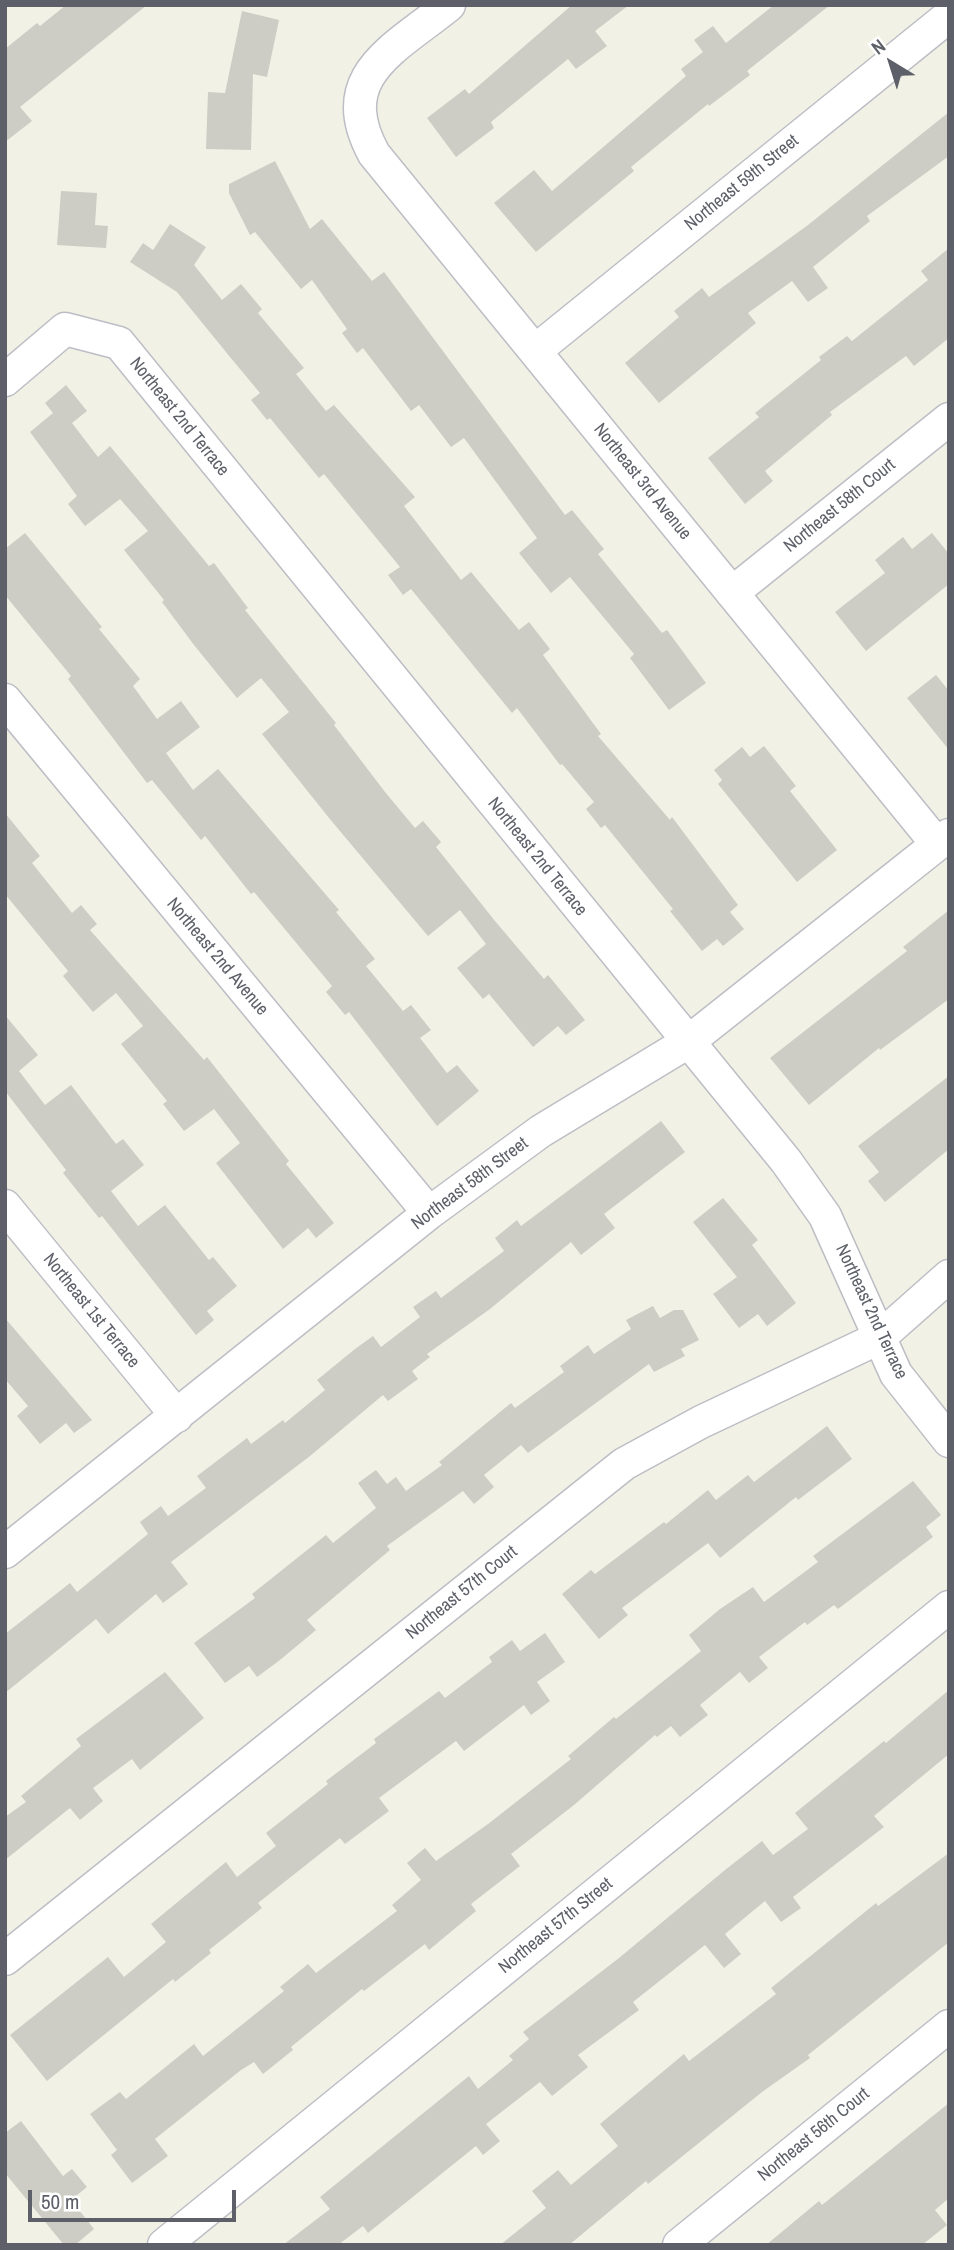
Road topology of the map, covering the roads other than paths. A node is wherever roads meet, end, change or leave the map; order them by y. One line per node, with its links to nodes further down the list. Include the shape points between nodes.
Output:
1 (449, 5): 3 (street, Northeast 3rd Avenue, via 375,65 360,90 362,133 374,154)
2 (949, 16): 3 (street, Northeast 59th Street)
3 (535, 351): 6 (street, Northeast 3rd Avenue)
4 (5, 380): 9 (street, Northeast 2nd Terrace, via 65,329 119,343)
5 (949, 419): 6 (street, Northeast 58th Court)
6 (732, 593): 8 (street, Northeast 3rd Avenue)
7 (5, 700): 11 (street, Northeast 2nd Avenue)
8 (943, 840): 9 (street, Northeast 58th Street)
9 (688, 1042): 11 (street, Northeast 58th Street, via 541,1131); 13 (street, Northeast 2nd Terrace, via 825,1216)
10 (5, 1206): 14 (street, Northeast 1st Terrace)
11 (429, 1213): 14 (street, Northeast 58th Street)
12 (949, 1276): 13 (street, Northeast 57th Court)
13 (880, 1338): 15 (street, Northeast 2nd Terrace, via 896,1374); 18 (street, Northeast 57th Court, via 701,1422 624,1464)
14 (177, 1416): 16 (street, Northeast 58th Street)
15 (949, 1441)
16 (5, 1552)
17 (949, 1607): 20 (street, Northeast 57th Street)
18 (5, 1959)
19 (949, 2025): 21 (street, Northeast 56th Court)
20 (163, 2245)
21 (679, 2245)

